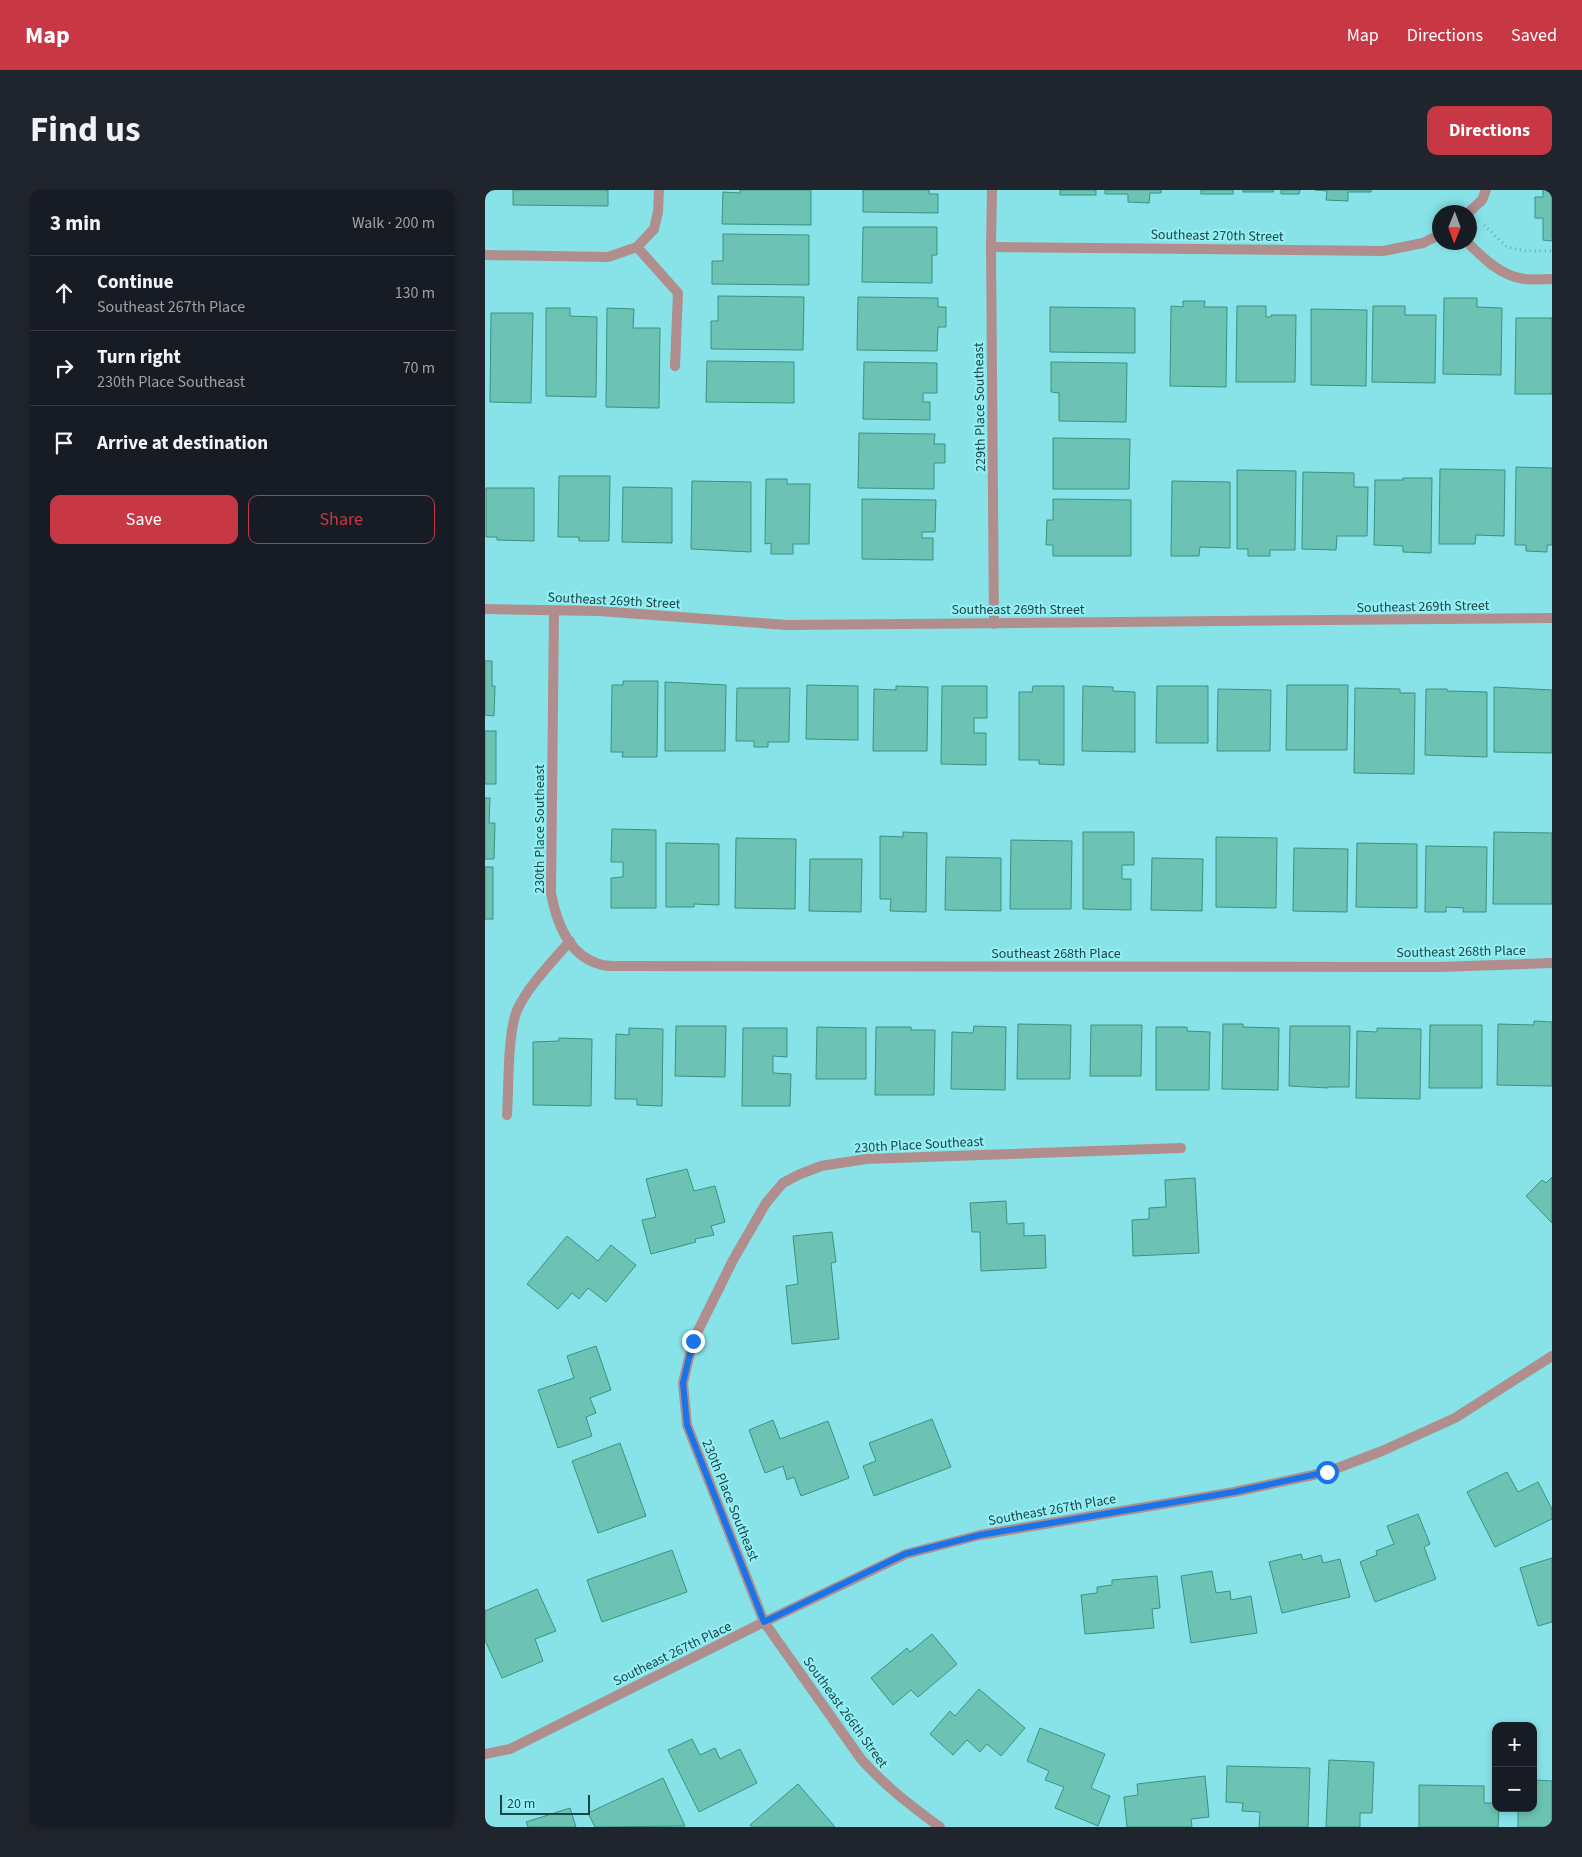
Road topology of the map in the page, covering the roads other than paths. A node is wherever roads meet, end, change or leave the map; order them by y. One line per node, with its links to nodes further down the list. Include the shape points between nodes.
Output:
1 (659, 190): 6 (street, via 654,229)
2 (992, 190): 7 (street, 229th Place Southeast)
3 (1486, 190): 4 (street)
4 (1477, 205)
5 (1432, 238): 7 (street, Southeast 270th Street, via 1423,243 1383,251)
6 (637, 247): 9 (street, via 608,257); 11 (street, via 678,293)
7 (991, 247): 15 (street, 229th Place Southeast)
8 (1475, 250): 10 (street, via 1507,274 1524,279)
9 (485, 255)
10 (1552, 279)
11 (675, 366)
12 (485, 609): 13 (street, Southeast 269th Street)
13 (554, 611): 15 (street, Southeast 269th Street, via 599,611 787,624); 16 (street, 230th Place Southeast, via 551,893 554,910)
14 (1552, 618): 15 (street, Southeast 269th Street)
15 (994, 624)
16 (570, 941): 17 (street, Southeast 268th Place, via 581,954 598,964 614,966 1439,967); 18 (street, via 518,1008 512,1029)
17 (1552, 963)
18 (507, 1115)
19 (1181, 1148): 21 (street, 230th Place Southeast, via 866,1159 821,1166 798,1175 783,1183 765,1203 693,1341 683,1383 687,1425)
20 (1551, 1359): 21 (street, Southeast 267th Place, via 1455,1418 1327,1472 1234,1492 980,1535 905,1554)
21 (764, 1622): 22 (street, Southeast 267th Place, via 510,1749); 23 (street, Southeast 266th Street, via 879,1780)
22 (485, 1754)
23 (940, 1827)

